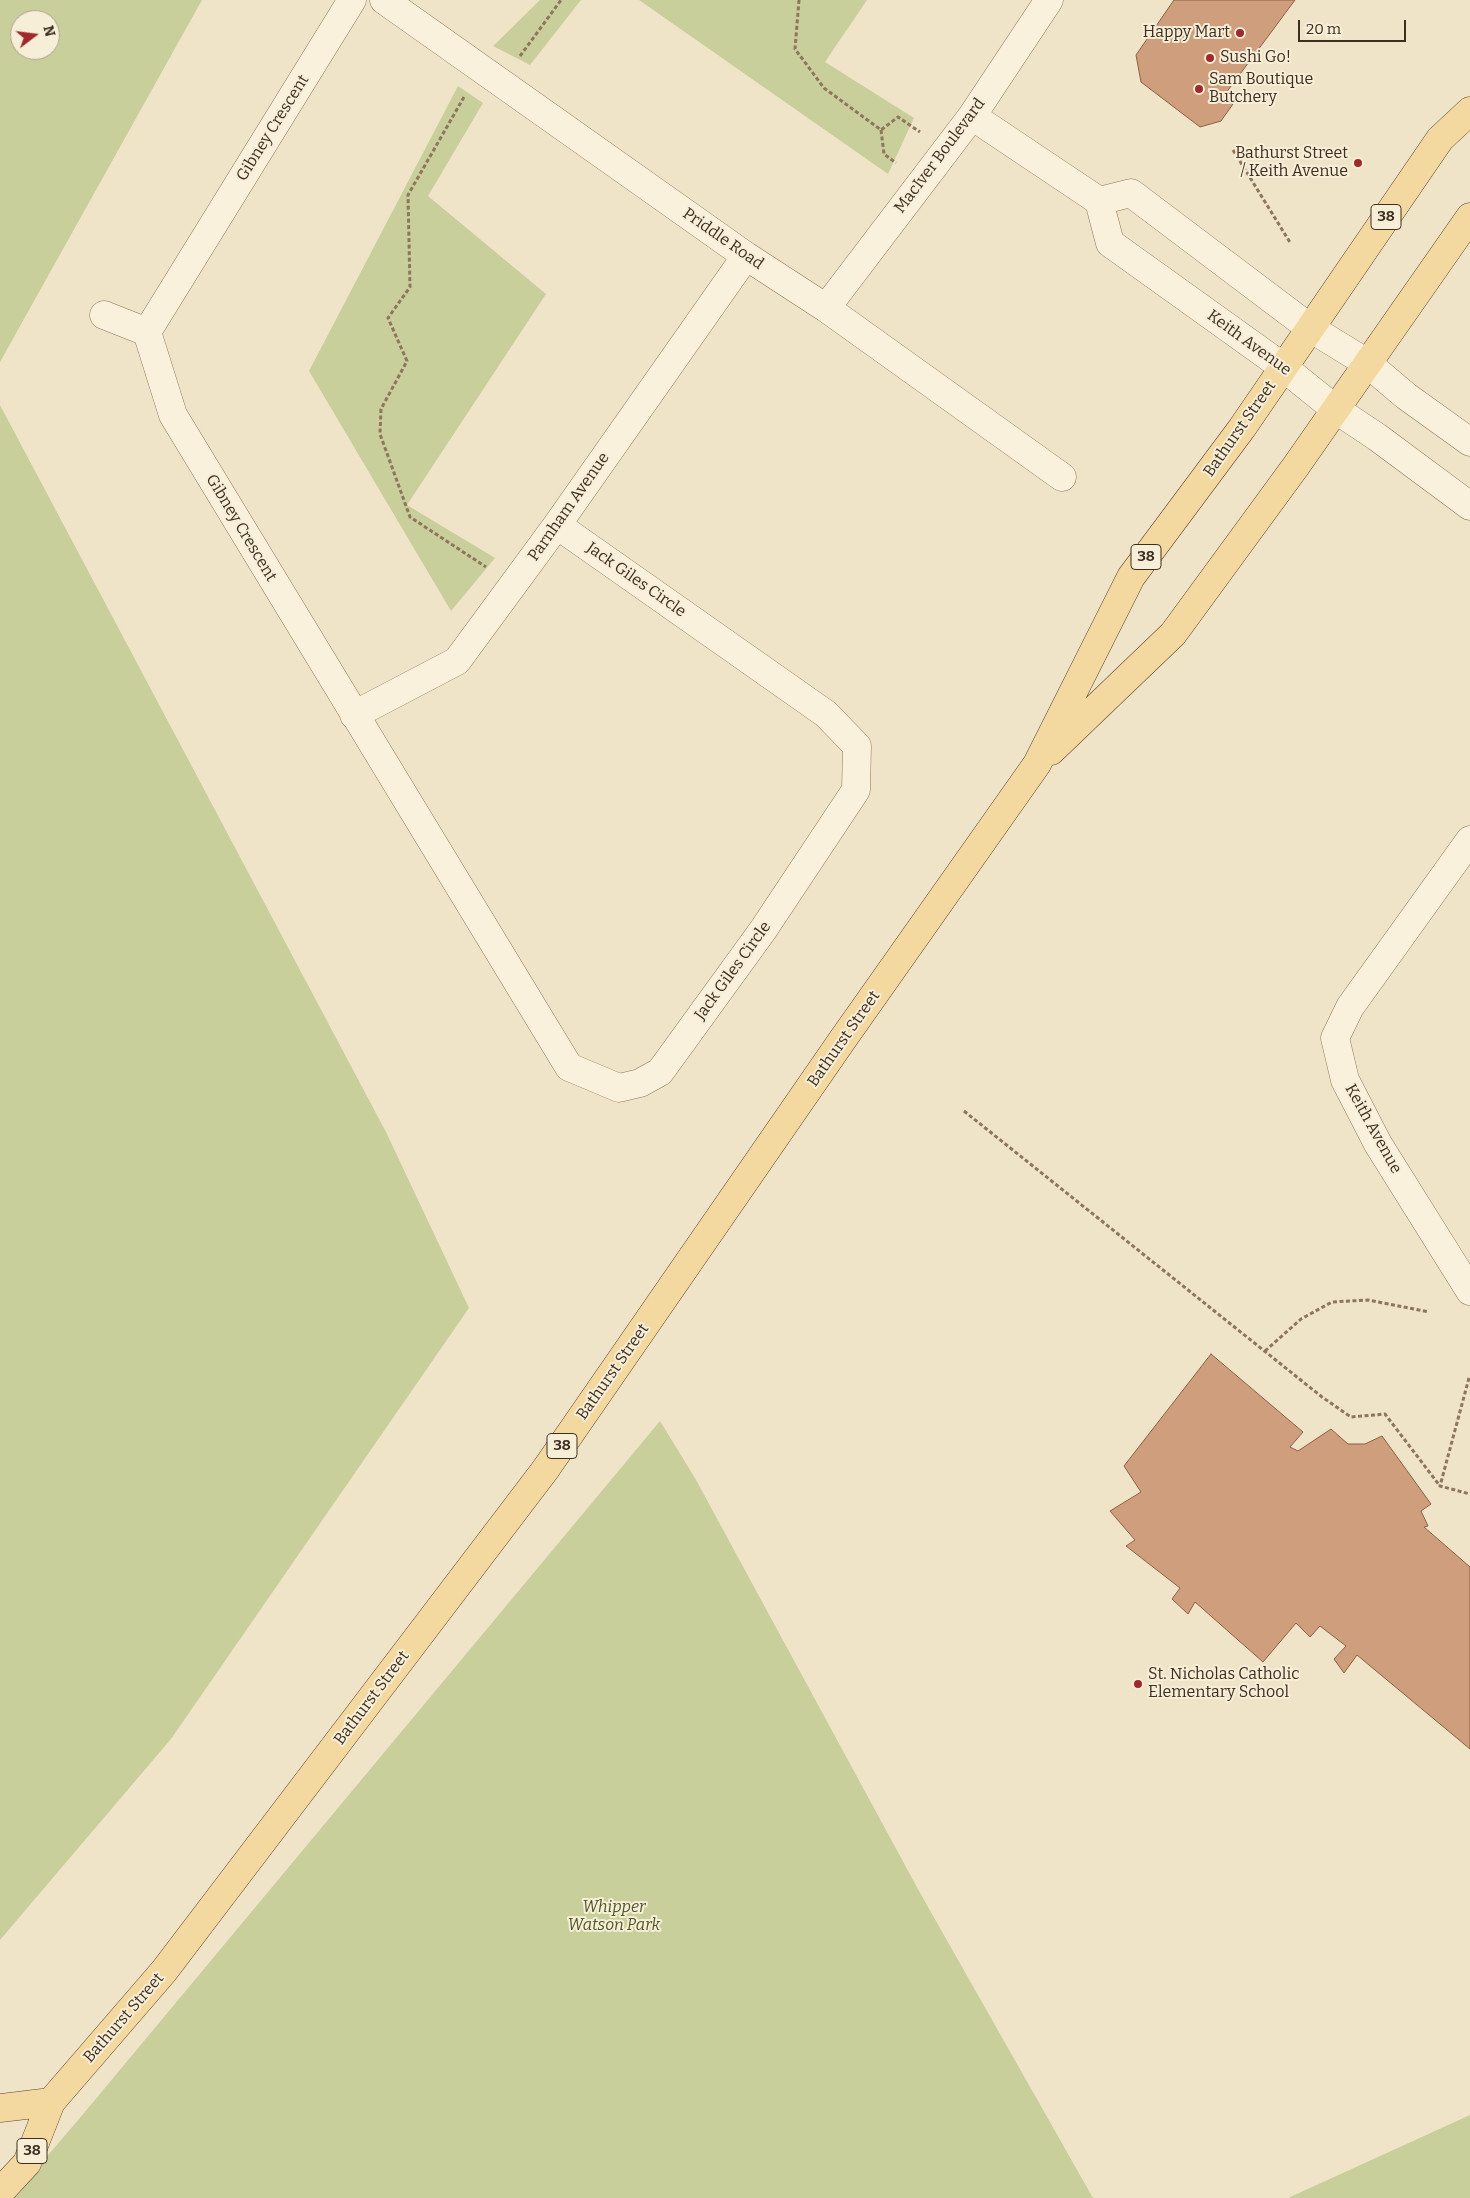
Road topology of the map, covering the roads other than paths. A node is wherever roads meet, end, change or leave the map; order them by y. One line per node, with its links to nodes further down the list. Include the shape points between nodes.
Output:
1 (352, 0): 12 (street, Gibney Crescent)
2 (384, 0): 8 (street, Priddle Road)
3 (1049, 0): 5 (street, MacIver Boulevard)
4 (1470, 112): 11 (main road, Bathurst Street / 38, via 1440,139)
5 (972, 116): 6 (street); 9 (street, MacIver Boulevard)
6 (1099, 201): 11 (street, via 1131,193); 14 (street, Keith Avenue, via 1110,243)
7 (1470, 217): 13 (main road, Bathurst Street / 38)
8 (746, 256): 9 (street, Priddle Road); 19 (street, Parnham Avenue)
9 (826, 308): 17 (street, Priddle Road)
10 (104, 315): 12 (street)
11 (1310, 328): 13 (street); 14 (main road, Bathurst Street / 38)
12 (147, 332): 20 (street, Gibney Crescent, via 173,415)
13 (1367, 364): 15 (main road, Bathurst Street / 38); 16 (street)
14 (1283, 367): 15 (street, Keith Avenue); 21 (main road, Bathurst Street / 38, via 1242,428 1131,577)
15 (1335, 409): 18 (street, Keith Avenue); 21 (main road, Bathurst Street / 38, via 1173,634)
16 (1470, 442)
17 (1062, 477)
18 (1470, 506)
19 (557, 525): 20 (street, Parnham Avenue, via 457,661); 20 (street, Jack Giles Circle, via 826,714 857,746 856,790 763,930 660,1072 640,1083 619,1088 569,1067)
20 (354, 715)
21 (1037, 764): 24 (main road, Bathurst Street / 38, via 545,1470 164,1971)
22 (1470, 840): 23 (street, Keith Avenue, via 1350,1007 1335,1038 1345,1080 1378,1144)
23 (1470, 1291)
24 (51, 2102): 25 (main road); 26 (main road, Bathurst Street / 38, via 27,2164)
25 (0, 2108)
26 (0, 2192)

